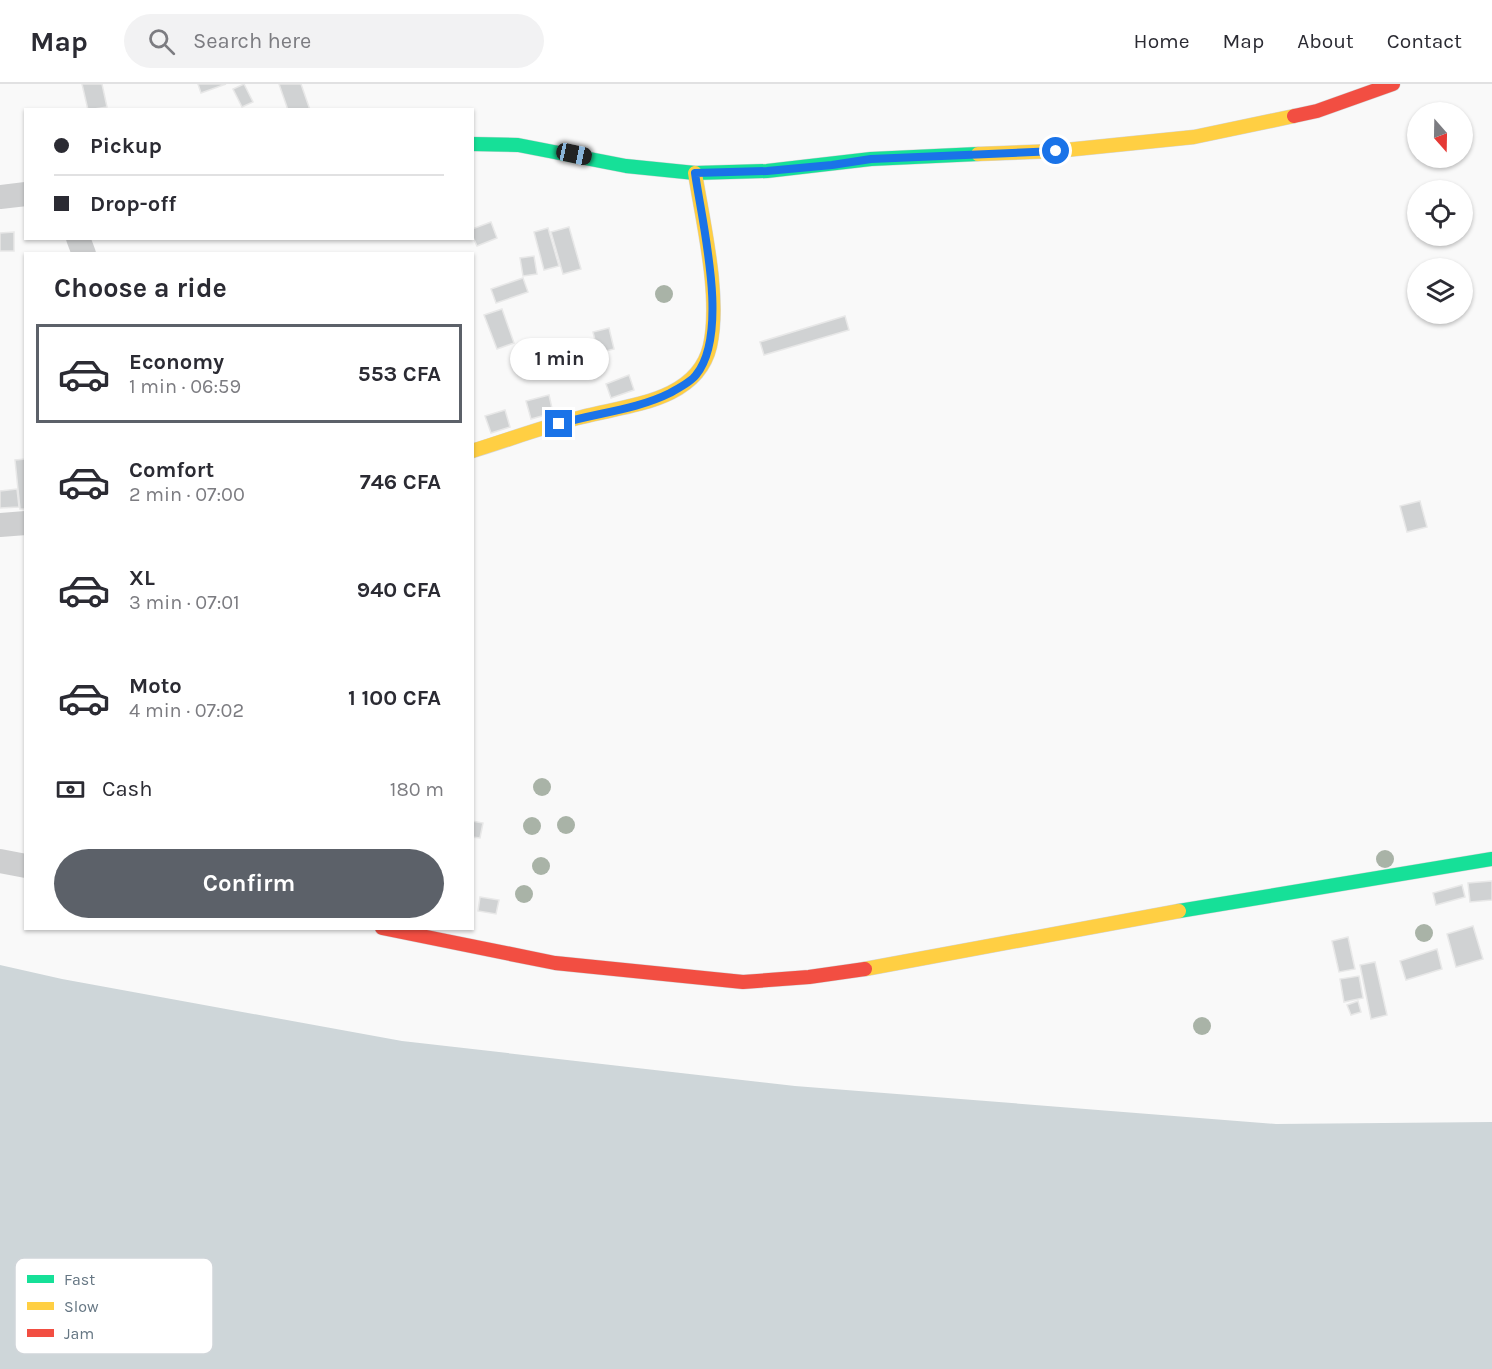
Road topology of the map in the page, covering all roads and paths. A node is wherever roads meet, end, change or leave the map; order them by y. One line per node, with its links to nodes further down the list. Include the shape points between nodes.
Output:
1 (1393, 84): 3 (street, via 1317,111 1194,137 1056,151 871,159 767,171)
2 (474, 144): 3 (street, via 518,145 626,166)
3 (695, 173): 6 (street, via 714,299 710,347 696,376 670,393 641,404 581,417)
4 (24, 194): 5 (street)
5 (0, 197)
6 (474, 450)
7 (24, 524): 8 (street)
8 (0, 525)
9 (1492, 860): 12 (street, via 1202,907 903,963 744,982 555,963)
10 (0, 861): 11 (street)
11 (24, 866)
12 (392, 930)

